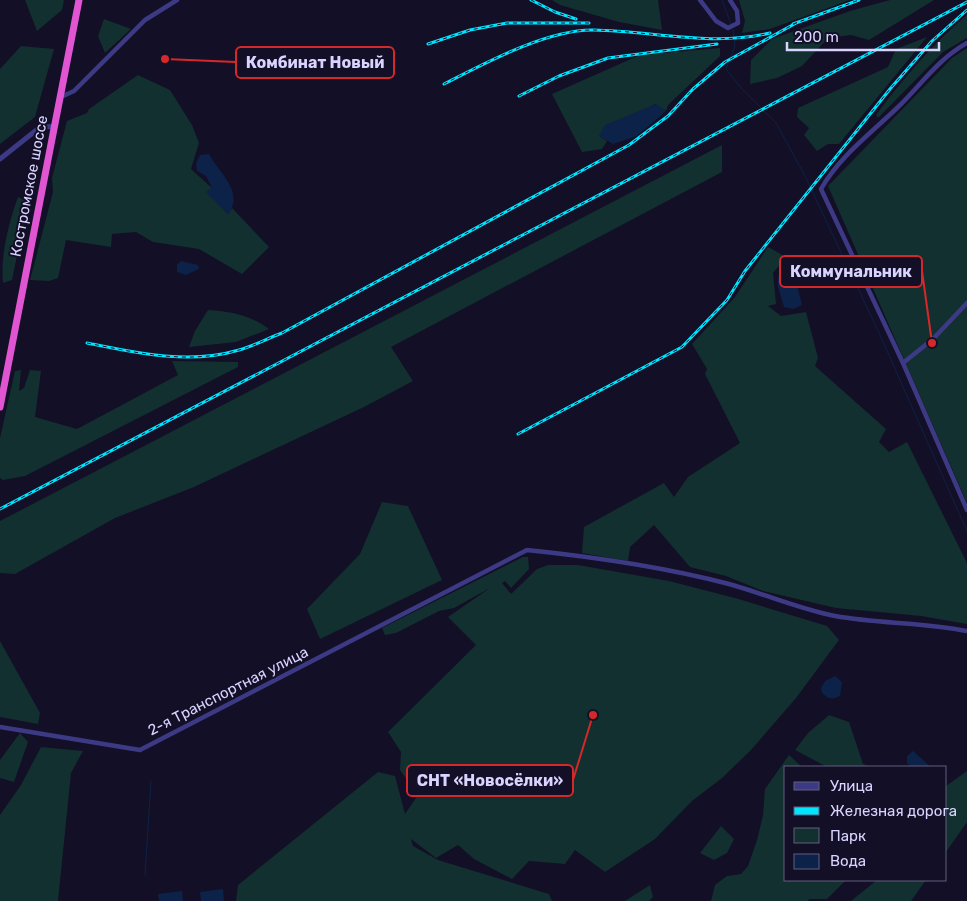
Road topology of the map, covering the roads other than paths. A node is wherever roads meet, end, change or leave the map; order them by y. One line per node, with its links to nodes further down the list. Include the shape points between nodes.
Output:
1 (79, 0): 6 (highway, Костромское шоссе)
2 (176, 0): 6 (street, via 145,20 71,94)
3 (700, 0): 4 (street, via 716,21 728,28 738,23 739,18)
4 (730, 0)
5 (967, 43): 10 (street, via 940,62 897,108 872,129 821,189)
6 (60, 97): 7 (highway, Костромское шоссе)
7 (55, 126): 8 (street, via 39,128); 11 (highway, Костромское шоссе)
8 (0, 159)
9 (967, 304): 10 (street, via 933,339)
10 (903, 363): 12 (street)
11 (0, 407)
12 (967, 510)
13 (967, 631): 14 (street, 2-я Транспортная улица, via 921,623 835,616 729,584 667,571 527,550 140,750)
14 (0, 726)

